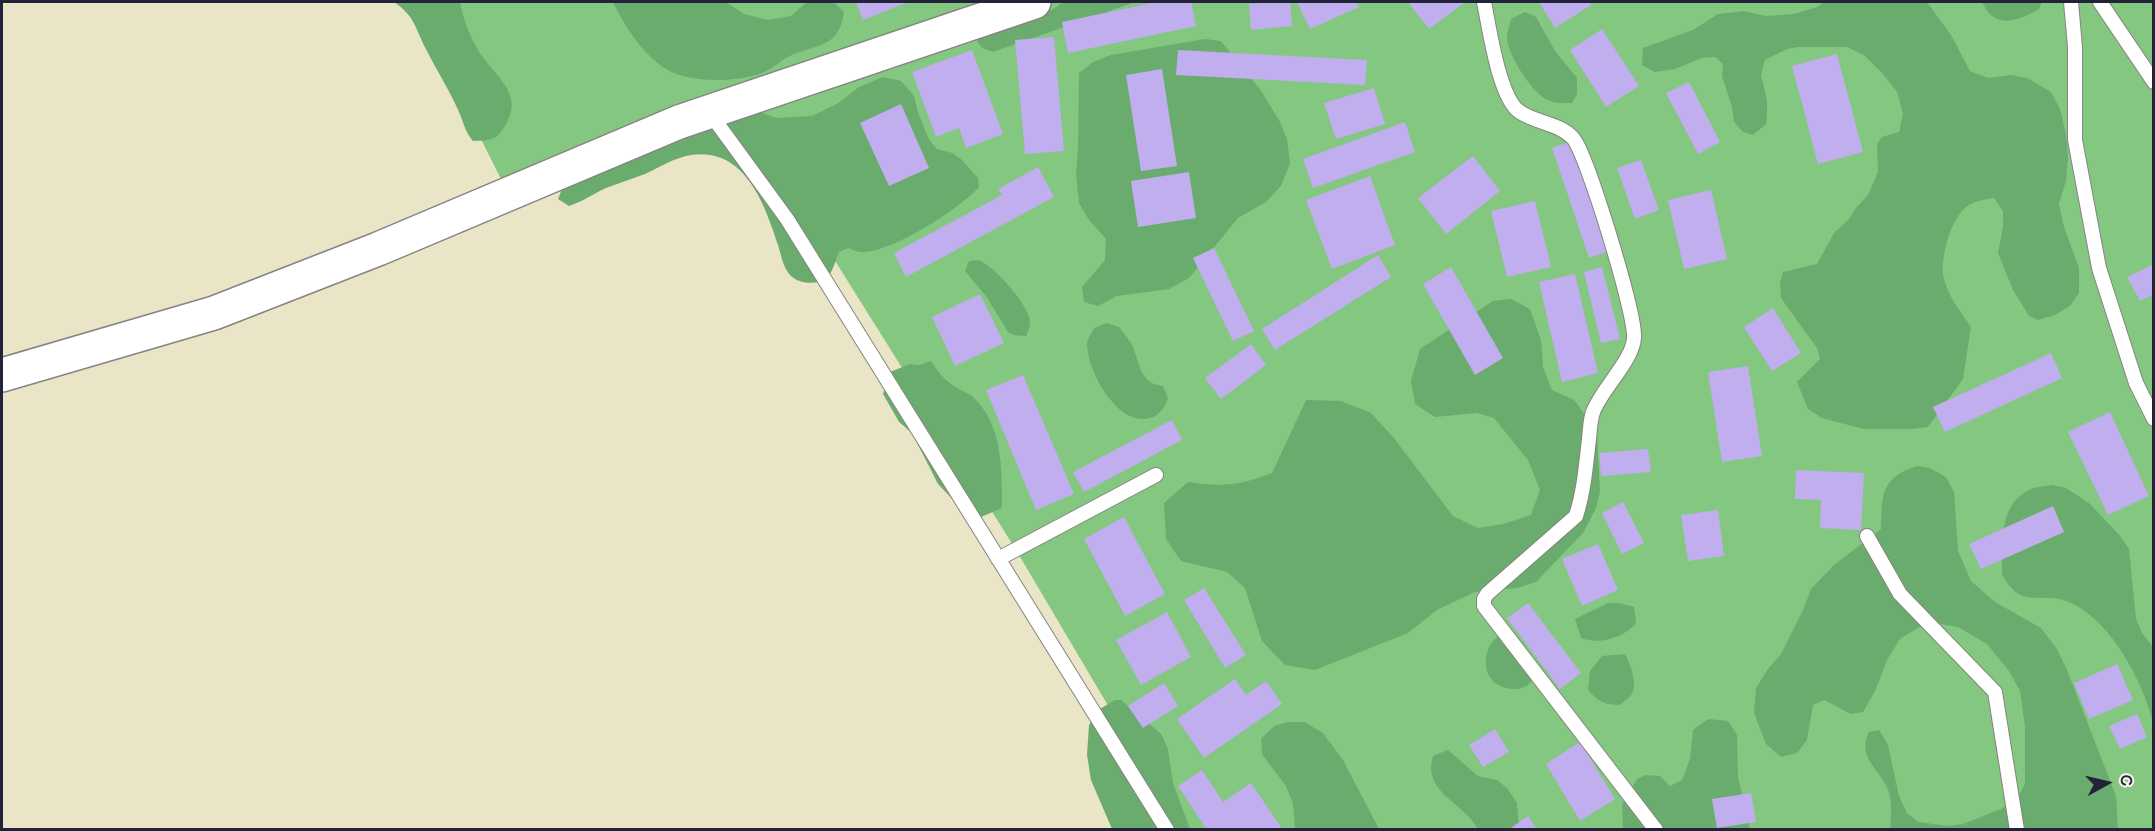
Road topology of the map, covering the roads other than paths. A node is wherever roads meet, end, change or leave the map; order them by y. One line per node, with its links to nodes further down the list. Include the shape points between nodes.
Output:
1 (1034, 2): 6 (main road)
2 (1484, 2): 13 (lane, via 1506,93 1518,112 1558,128 1573,139 1586,164 1631,309 1634,338 1629,355 1592,413 1582,498 1576,516 1487,594 1484,606)
3 (2071, 2): 8 (lane, via 2075,140 2099,268 2136,383)
4 (2100, 2): 5 (lane)
5 (2154, 82)
6 (710, 112): 7 (main road, via 214,312); 11 (lane, via 787,219)
7 (2, 375)
8 (2154, 419)
9 (1156, 475): 11 (lane)
10 (1867, 537): 14 (lane, via 1900,594 1995,692)
11 (998, 560): 12 (lane)
12 (1167, 830)
13 (1656, 830)
14 (2018, 830)

